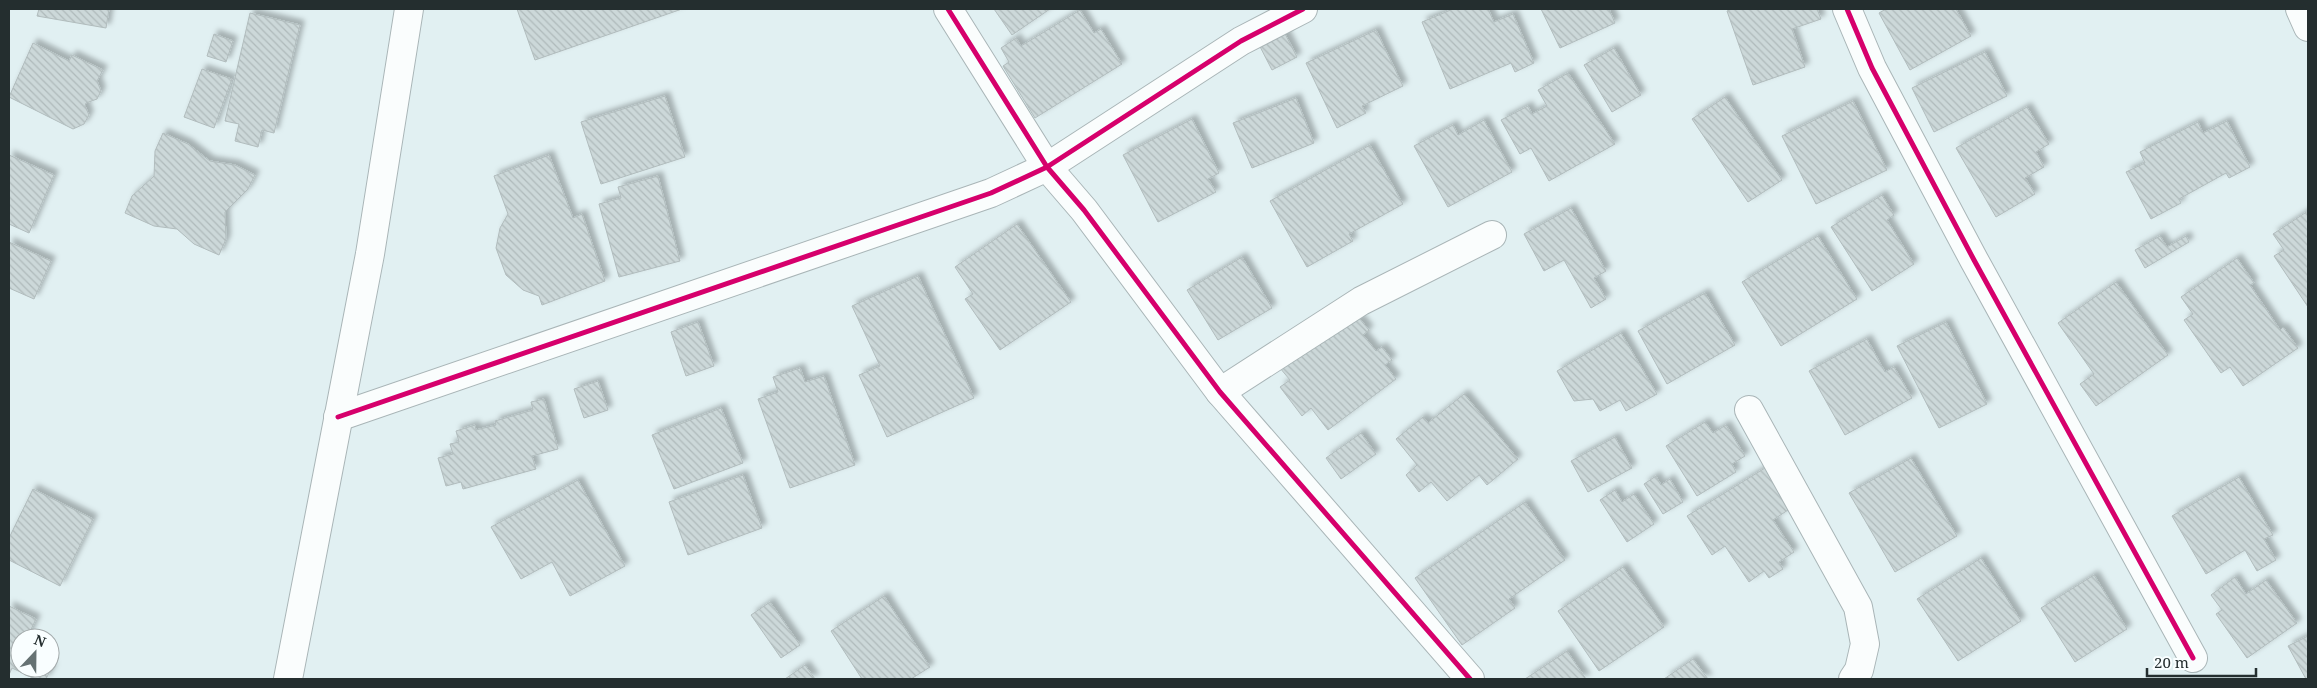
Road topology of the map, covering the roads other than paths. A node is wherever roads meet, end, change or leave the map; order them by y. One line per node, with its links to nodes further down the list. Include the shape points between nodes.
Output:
1 (409, 9): 11 (street, via 370,254)
2 (948, 9): 7 (street)
3 (1303, 9): 7 (street, via 1241,42)
4 (1847, 9): 12 (street, via 1872,68)
5 (2300, 9): 6 (street)
6 (2308, 27)
7 (1047, 167): 9 (street, via 1084,210); 11 (street, via 990,193)
8 (1492, 235): 9 (street, via 1361,301)
9 (1220, 392): 14 (street)
10 (1749, 410): 15 (street, via 1858,607 1865,644 1859,670)
11 (338, 417): 13 (street)
12 (2193, 658)
13 (288, 679)
14 (1470, 679)
15 (1853, 679)

